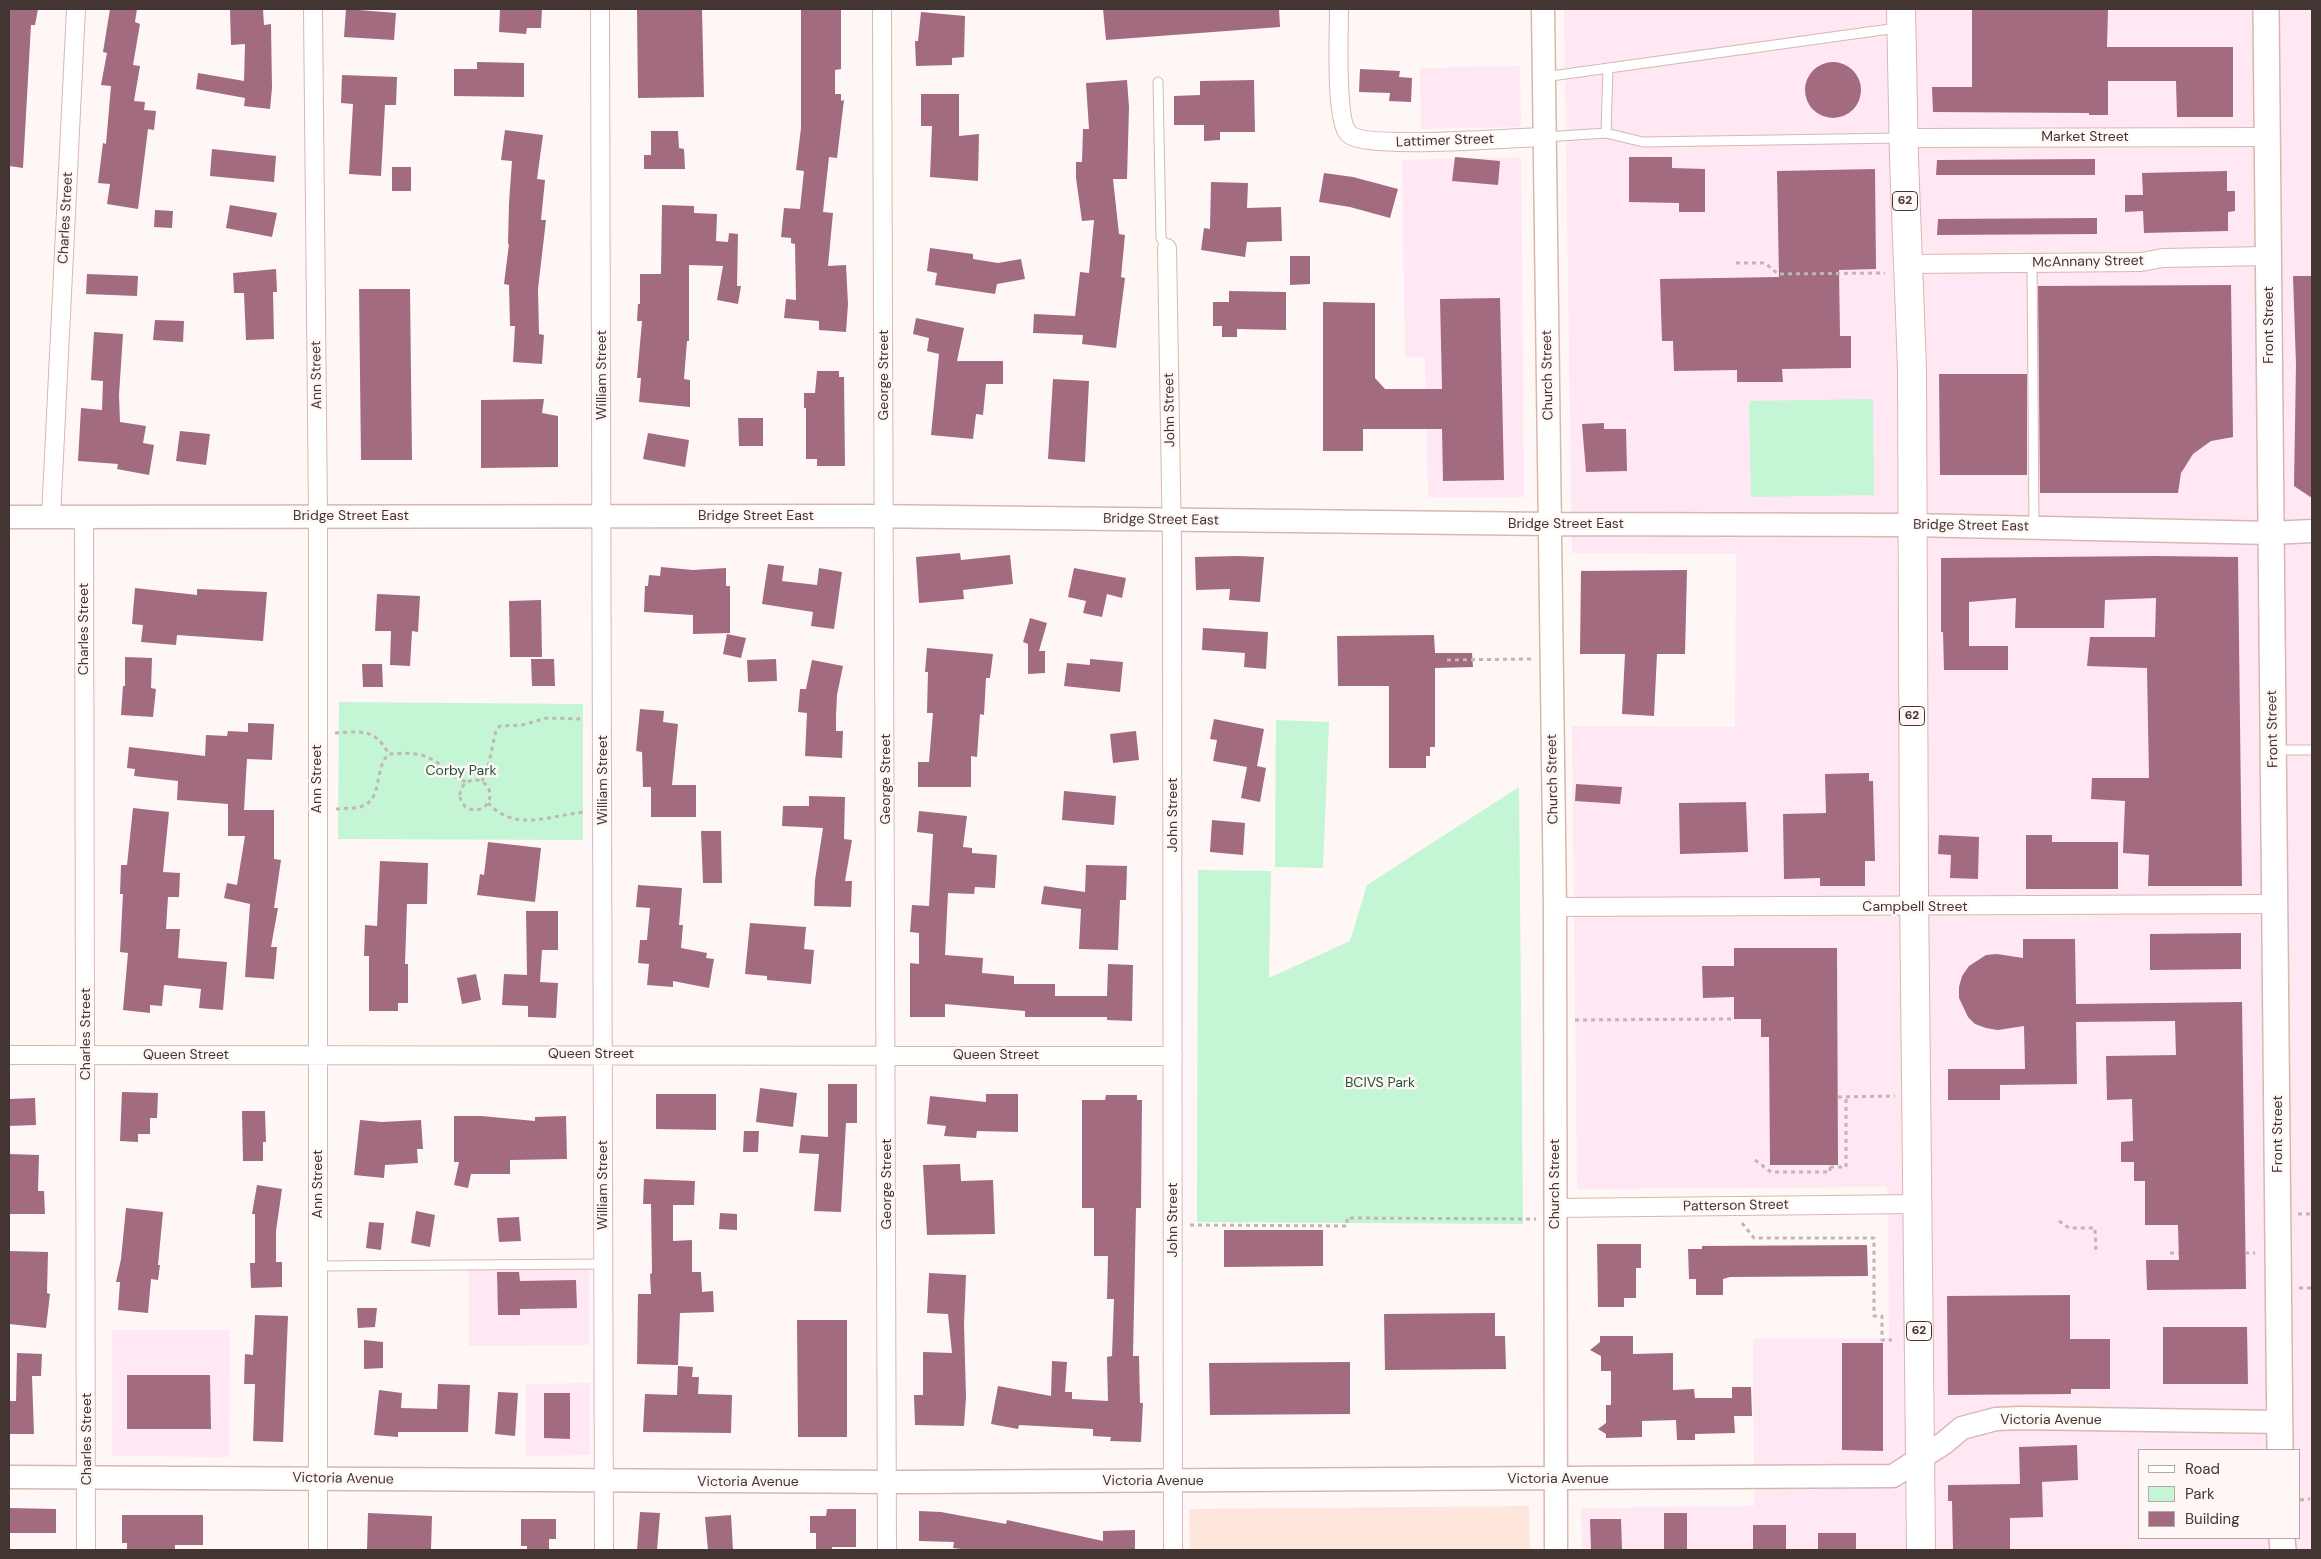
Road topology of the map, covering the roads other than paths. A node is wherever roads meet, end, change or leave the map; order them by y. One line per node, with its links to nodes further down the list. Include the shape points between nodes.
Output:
1 (76, 9): 24 (street, Charles Street)
2 (313, 9): 20 (street, Ann Street)
3 (600, 9): 21 (street, William Street)
4 (882, 9): 22 (street, George Street)
5 (1339, 9): 13 (street, Lattimer Street, via 1340,115 1348,133 1358,139 1387,143)
6 (1543, 9): 10 (street, Church Street)
7 (2266, 9): 14 (main road, Front Street)
8 (1901, 18): 9 (lane); 15 (main road, 62)
9 (1608, 68): 10 (lane); 12 (lane)
10 (1544, 77): 13 (street, Church Street)
11 (1158, 82): 16 (lane, John Street, via 1161,238)
12 (1606, 133): 13 (lane); 15 (lane, via 1643,142)
13 (1544, 136): 27 (street, Church Street)
14 (2267, 137): 15 (street, Market Street); 17 (main road, Front Street)
15 (1903, 138): 19 (main road, 62)
16 (1167, 248): 26 (street, John Street)
17 (2268, 256): 18 (street, McAnnany Street); 31 (main road, Front Street)
18 (2032, 263): 19 (street, McAnnany Street); 29 (lane)
19 (1897, 268): 28 (main road, 62, via 1912,368)
20 (318, 516): 21 (street, Bridge Street East); 25 (street, Bridge Street East); 40 (street, Ann Street)
21 (602, 516): 22 (street, Bridge Street East); 37 (street, William Street)
22 (884, 516): 26 (street, Bridge Street East); 41 (street, George Street)
23 (9, 517): 24 (street, Bridge Street East)
24 (51, 517): 25 (street, Bridge Street East)
25 (84, 517): 39 (street, Charles Street)
26 (1172, 520): 27 (street, Bridge Street East); 42 (street, John Street)
27 (1550, 524): 28 (street, Bridge Street East); 35 (street, Church Street)
28 (1911, 525): 29 (street, Bridge Street East); 36 (main road, 62)
29 (2034, 528): 31 (street, Bridge Street East)
30 (2312, 531): 31 (street, Bridge Street East)
31 (2270, 532): 32 (main road, Front Street)
32 (2274, 750): 33 (lane); 34 (main road, Front Street)
33 (2312, 750)
34 (2276, 904): 36 (street, Campbell Street); 47 (main road, Front Street)
35 (1555, 907): 36 (street, Campbell Street); 44 (street, Church Street)
36 (1914, 907): 43 (main road, 62)
37 (603, 1054): 40 (street, Queen Street); 41 (street, Queen Street); 45 (street, William Street)
38 (9, 1055): 39 (street, Queen Street)
39 (86, 1055): 40 (street, Queen Street); 51 (street, Charles Street)
40 (318, 1055): 46 (street, Ann Street)
41 (887, 1055): 42 (street, Queen Street); 55 (street, George Street)
42 (1173, 1056): 56 (street, John Street)
43 (1918, 1204): 44 (street, Patterson Street); 49 (main road, 62)
44 (1547, 1214): 52 (street, Church Street)
45 (604, 1264): 46 (lane); 54 (street, William Street)
46 (318, 1266): 53 (street, Ann Street)
47 (2280, 1422): 48 (main road, Front Street); 49 (street, Victoria Avenue, via 1996,1419 1962,1428)
48 (2280, 1449)
49 (1920, 1459): 52 (street, Victoria Avenue, via 1893,1476); 63 (main road, 62)
50 (9, 1477): 51 (street, Victoria Avenue)
51 (87, 1477): 53 (street, Victoria Avenue); 57 (street, Charles Street)
52 (1555, 1478): 56 (street, Victoria Avenue); 62 (street, Church Street)
53 (317, 1479): 54 (street, Victoria Avenue); 58 (street, Ann Street)
54 (604, 1482): 55 (street, Victoria Avenue); 59 (street, William Street)
55 (887, 1482): 56 (street, Victoria Avenue); 60 (street, George Street)
56 (1174, 1482): 61 (street, John Street)
57 (86, 1550)
58 (318, 1550)
59 (604, 1550)
60 (887, 1550)
61 (1173, 1550)
62 (1556, 1550)
63 (1921, 1550)

